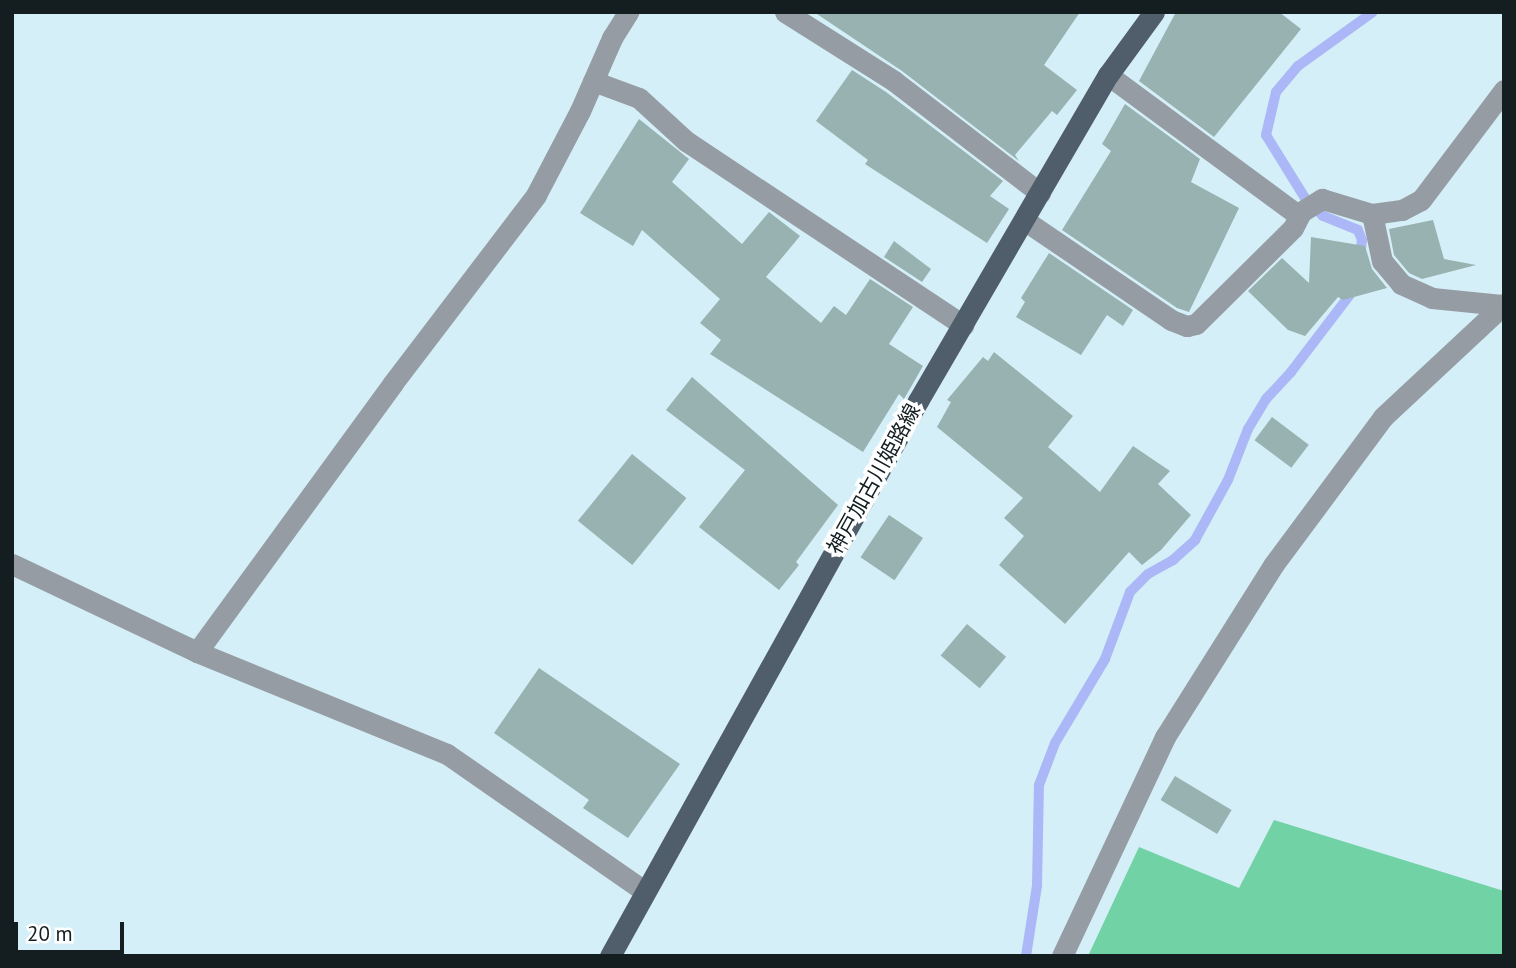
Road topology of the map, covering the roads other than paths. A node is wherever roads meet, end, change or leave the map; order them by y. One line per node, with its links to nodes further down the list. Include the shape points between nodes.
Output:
1 (628, 12): 5 (street)
2 (785, 12): 7 (street, via 894,81)
3 (1154, 12): 4 (main road, 神戸加古川姫路線)
4 (1108, 75): 7 (main road, 神戸加古川姫路線); 9 (street)
5 (593, 81): 12 (street, via 639,98 686,141); 14 (street, via 536,195)
6 (1504, 90): 8 (street, via 1421,200 1402,211)
7 (1040, 192): 10 (main road, 神戸加古川姫路線)
8 (1372, 214): 9 (street, via 1322,199); 11 (street, via 1382,261 1401,284 1432,298)
9 (1299, 216): 10 (street, via 1293,228 1196,324 1188,326 1171,320)
10 (1024, 220): 12 (main road, 神戸加古川姫路線)
11 (1503, 304): 17 (street, via 1383,417 1273,564 1164,737)
12 (963, 325): 15 (main road, 神戸加古川姫路線)
13 (12, 564): 14 (street)
14 (197, 652): 15 (street, via 447,754)
15 (644, 891): 16 (main road, 神戸加古川姫路線)
16 (610, 956)
17 (1062, 956)

